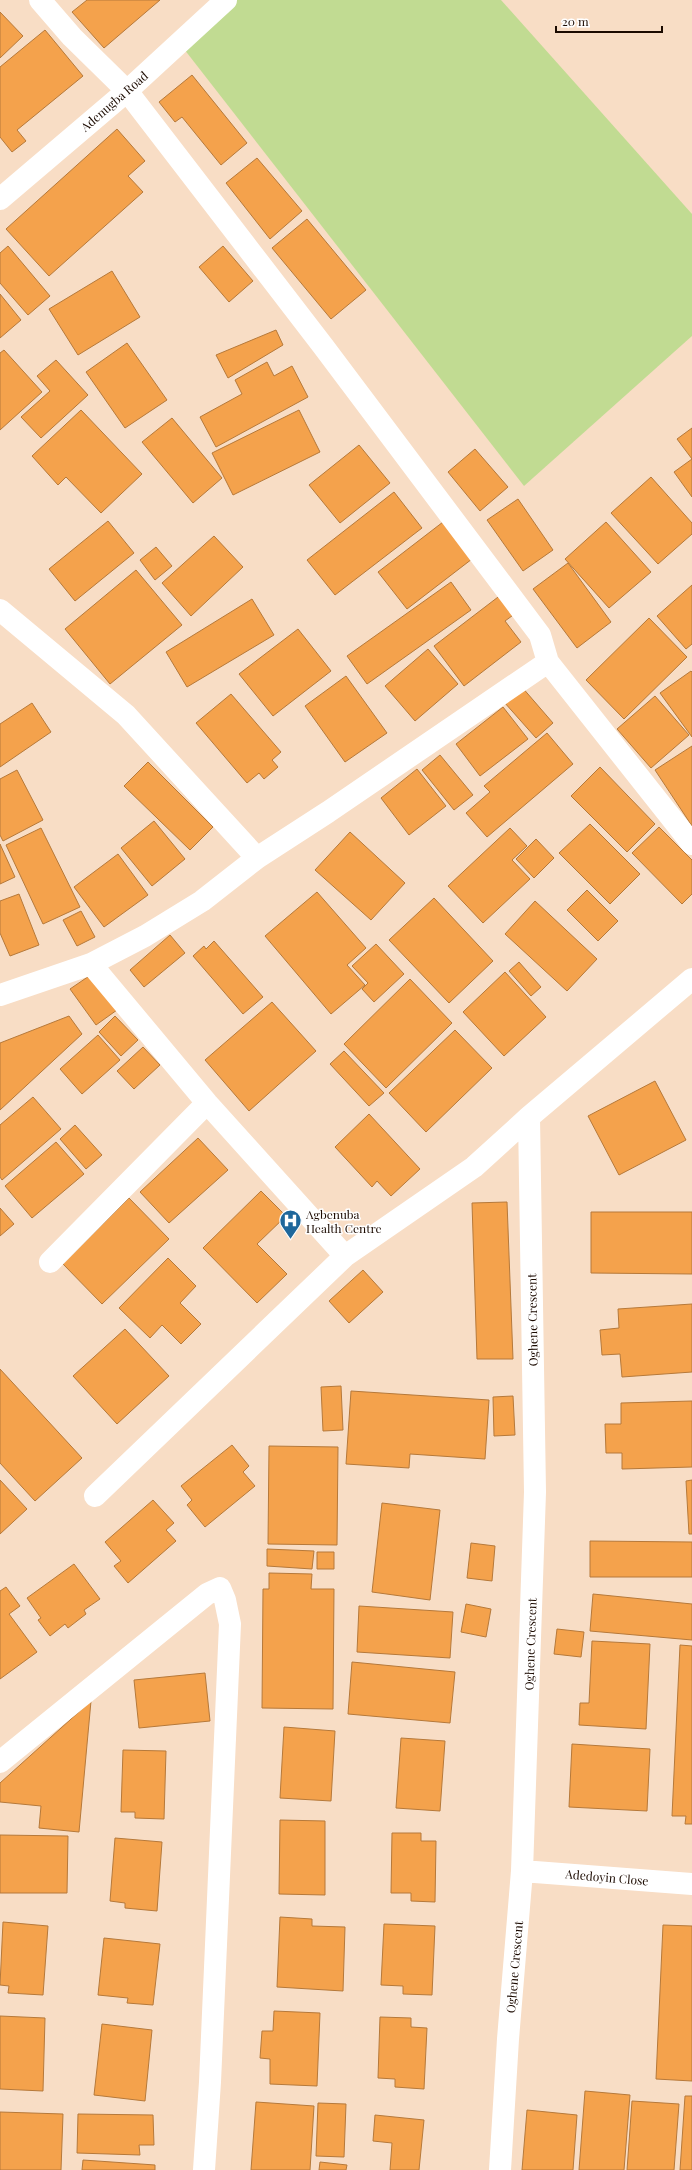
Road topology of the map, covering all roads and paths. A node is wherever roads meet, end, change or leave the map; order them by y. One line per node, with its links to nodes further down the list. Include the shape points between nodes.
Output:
1 (40, 0): 3 (street, via 72,37)
2 (226, 0): 3 (street, Adenugba Road)
3 (127, 91): 4 (street, Adenugba Road); 6 (street, via 540,635)
4 (0, 199)
5 (0, 610): 8 (street, via 126,715)
6 (548, 662): 7 (street); 8 (street)
7 (692, 844)
8 (257, 858): 9 (street, via 202,901 145,936)
9 (91, 964): 11 (street); 12 (street)
10 (692, 979): 13 (street)
11 (0, 995)
12 (207, 1103): 14 (street); 15 (street)
13 (529, 1117): 14 (street, via 474,1167); 18 (street, Oghene Crescent, via 535,1492)
14 (345, 1256): 16 (street)
15 (50, 1262)
16 (95, 1496)
17 (0, 1762): 20 (street, via 207,1594 220,1588 230,1624)
18 (522, 1871): 19 (street, Adedoyin Close); 21 (street, Oghene Crescent)
19 (692, 1884)
20 (204, 2170)
21 (500, 2170)

